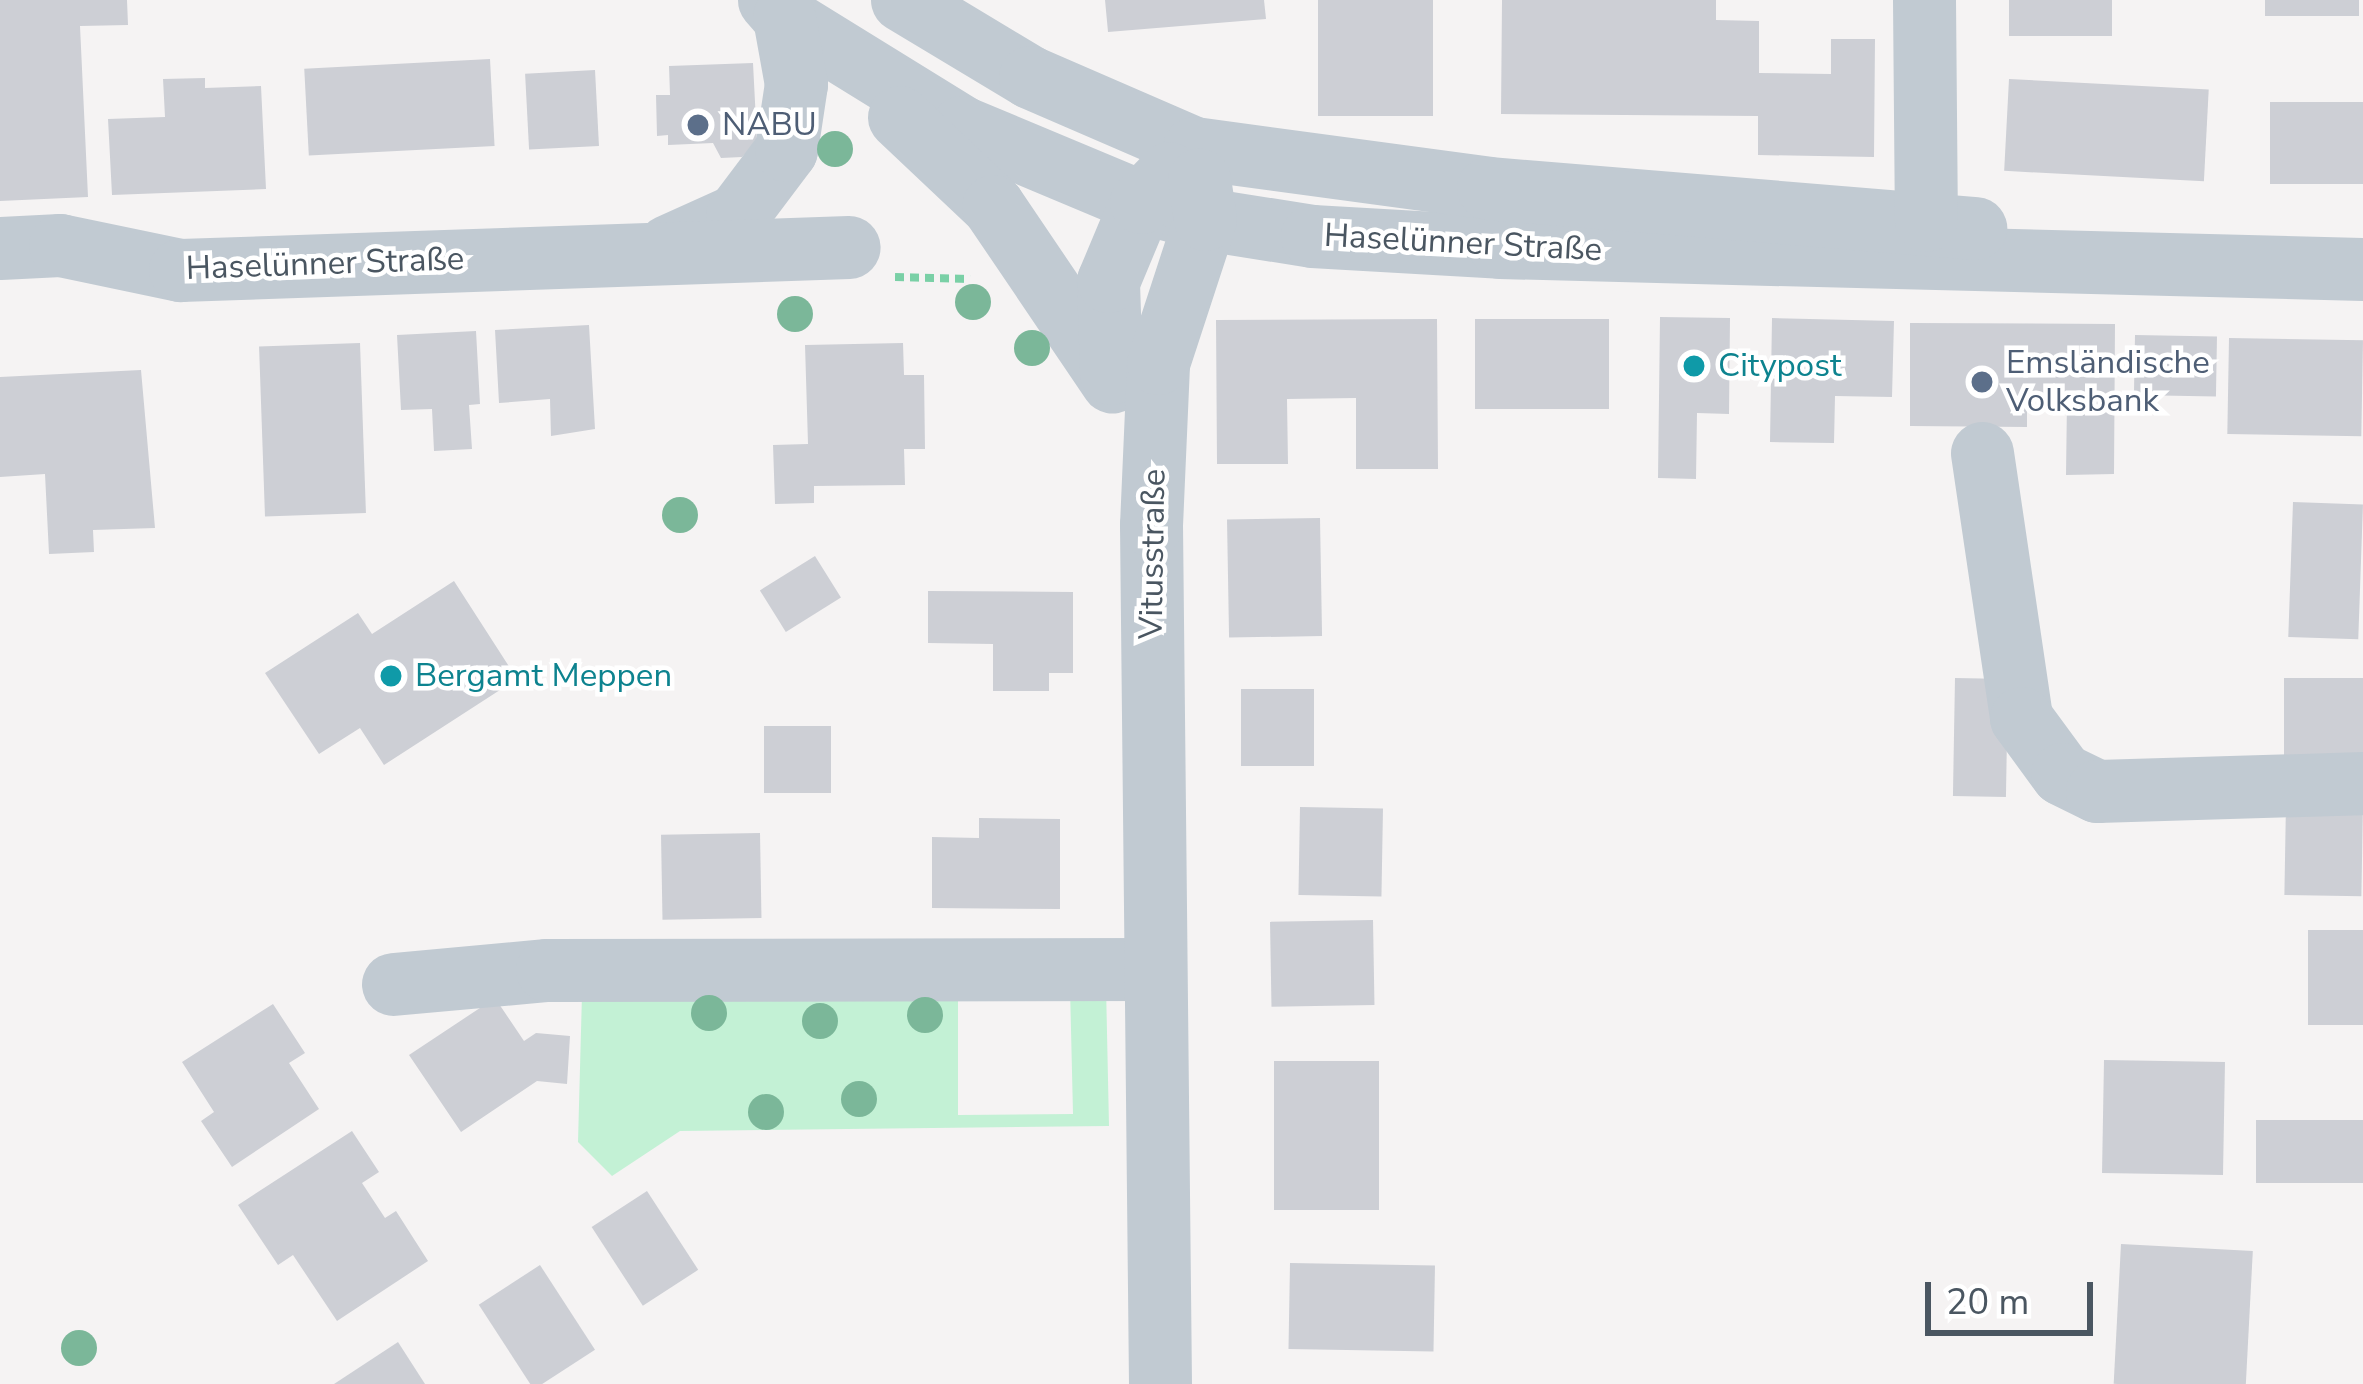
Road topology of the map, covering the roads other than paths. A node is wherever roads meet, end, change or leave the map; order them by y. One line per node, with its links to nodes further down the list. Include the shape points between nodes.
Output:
1 (902, 0): 4 (street, Haselünner Straße, via 1030,77)
2 (1924, 0): 7 (street)
3 (777, 9): 5 (street, Haselünner Straße, via 962,128); 10 (street, Haselünner Straße, via 796,84 786,150 737,215); 13 (street, via 993,206)
4 (1194, 148): 5 (street); 6 (street, Vitusstraße); 7 (street, Haselünner Straße, via 1488,188)
5 (1141, 202): 6 (street, Haselünner Straße); 13 (street, via 1103,300)
6 (1204, 219): 11 (street, Haselünner Straße, via 1312,236 1500,247 1870,262); 15 (street, Vitusstraße, via 1158,363)
7 (1926, 220): 11 (street, Haselünner Straße)
8 (849, 247): 10 (street, Haselünner Straße)
9 (0, 248): 10 (street, Haselünner Straße, via 60,245 180,271)
10 (652, 254)
11 (2192, 262): 12 (street, Haselünner Straße)
12 (2363, 269)
13 (1112, 382): 15 (street)
14 (1982, 453): 16 (street, via 2020,718 2062,774 2097,791)
15 (1151, 526): 17 (street, Vitusstraße)
16 (2363, 783)
17 (1154, 969): 18 (street, via 547,970); 19 (street, Vitusstraße)
18 (393, 984)
19 (1160, 1384)

